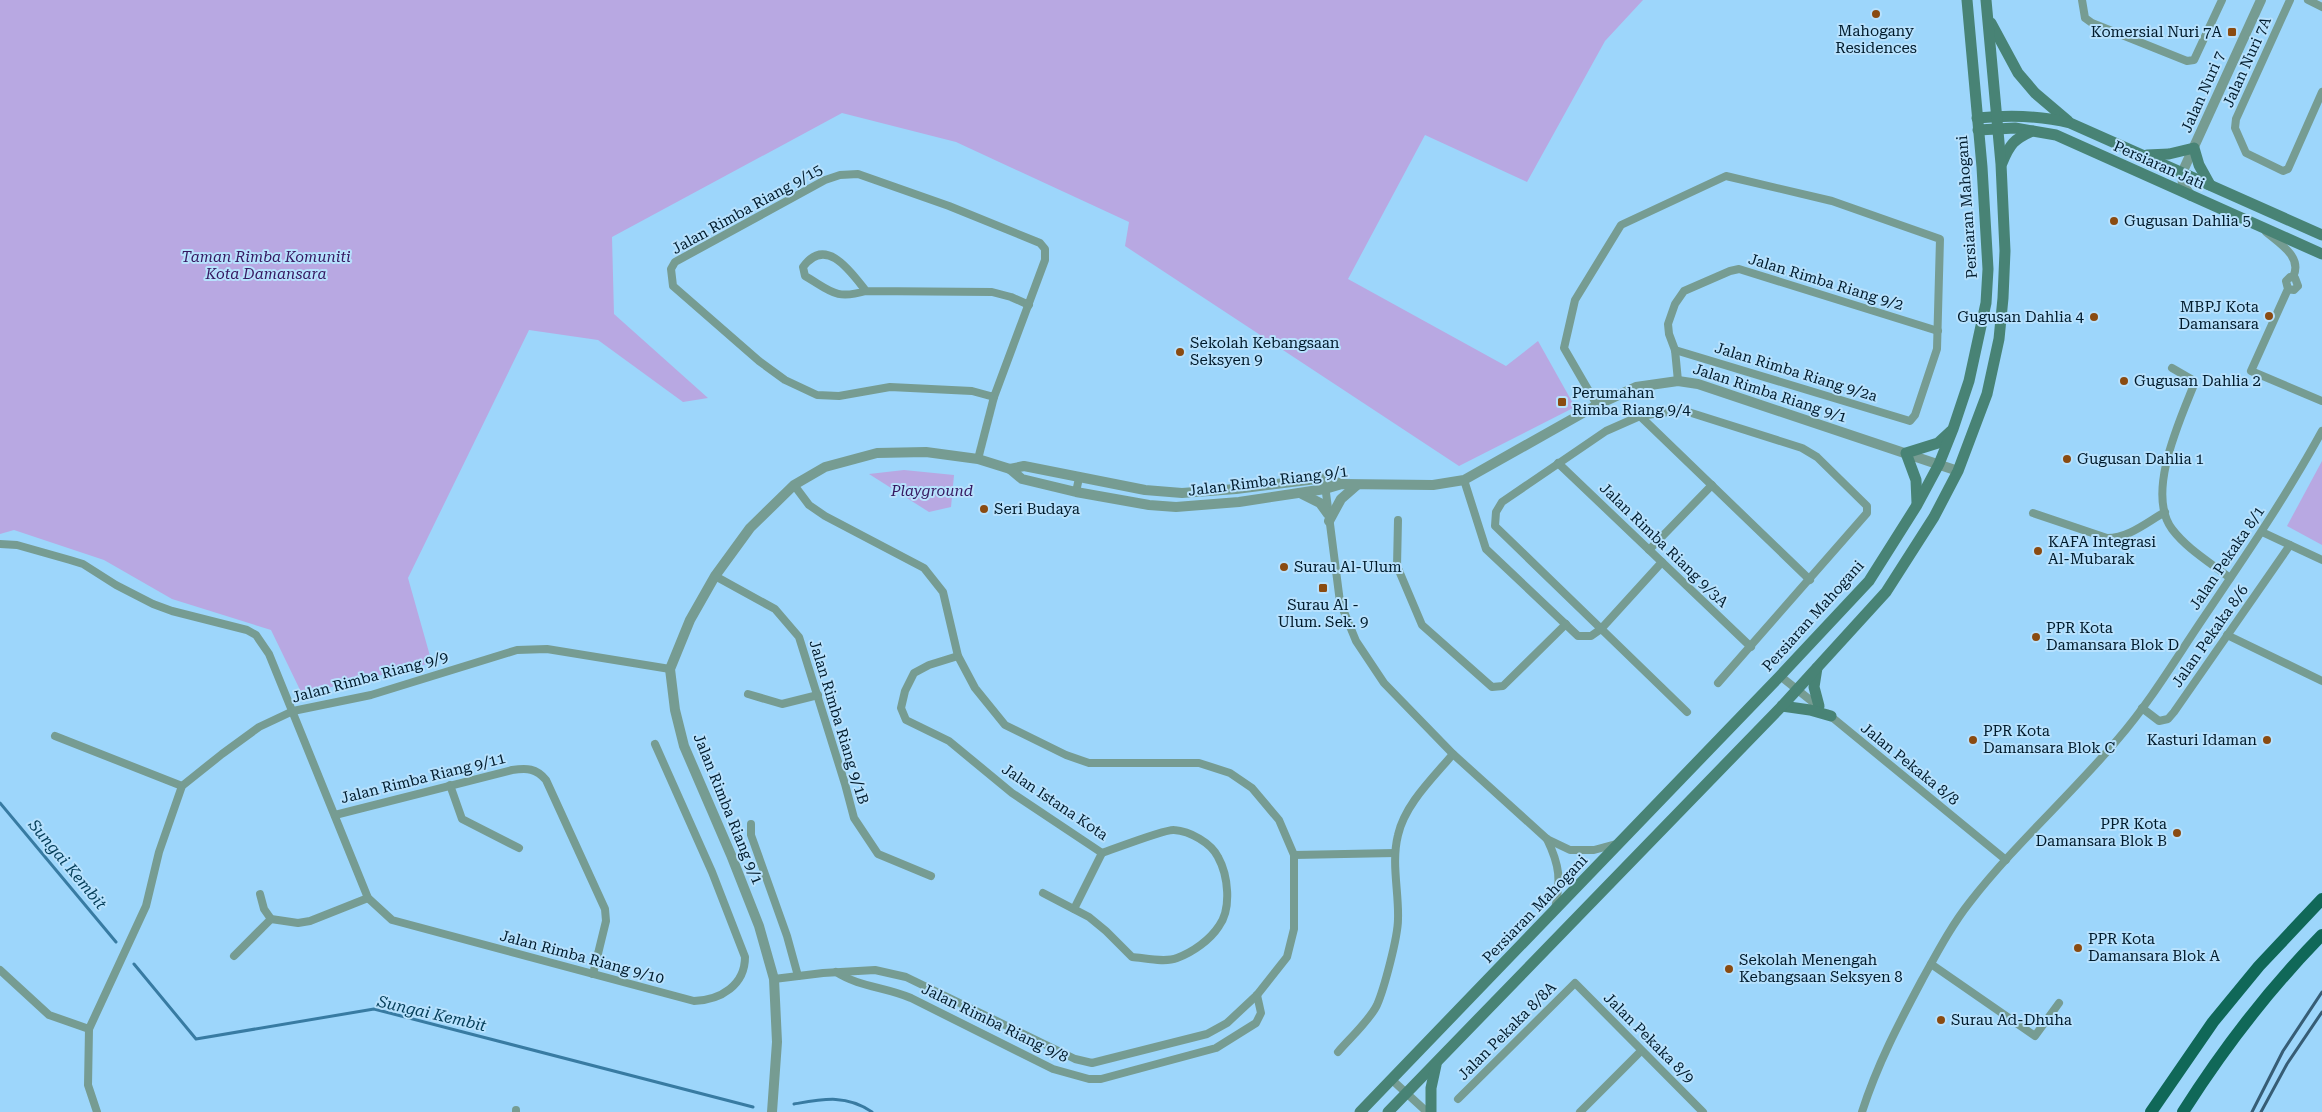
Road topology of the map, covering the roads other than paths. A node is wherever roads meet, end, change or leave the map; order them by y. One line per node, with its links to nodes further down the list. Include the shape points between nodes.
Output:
1 (1967, 0): 12 (main road, Persiaran Mahogani)
2 (1986, 0): 9 (main road)
3 (2082, 0): 4 (street, via 2085,18 2092,23 2187,62 2194,60)
4 (2222, 0)
5 (2261, 0): 17 (street, Jalan Nuri 7)
6 (2290, 0): 10 (street, Jalan Nuri 7A, via 2236,119 2235,128 2246,154 2283,171 2288,170)
7 (2308, 0): 8 (street)
8 (2322, 7)
9 (1988, 17): 11 (main road); 13 (main road, via 2018,73 2035,93)
10 (2322, 92)
11 (1996, 116): 12 (main road, Persiaran Jati); 13 (main road, Persiaran Jati, via 2051,118); 14 (main road)
12 (1977, 118): 15 (main road, Persiaran Mahogani)
13 (2070, 123): 18 (main road, Persiaran Jati)
14 (1998, 129): 15 (main road, Persiaran Jati); 16 (main road, Persiaran Jati); 19 (main road)
15 (1978, 130): 36 (main road, Persiaran Mahogani, via 1988,269 1986,303 1971,372)
16 (2034, 130): 19 (main road, via 2011,144); 22 (main road, Persiaran Jati, via 2056,135)
17 (2194, 148): 18 (main road, via 2169,154); 20 (street, Jalan Nuri 7); 21 (main road)
18 (2142, 155): 20 (main road, Persiaran Jati)
19 (2001, 164): 43 (main road, via 2005,268 1999,339 1987,394)
20 (2182, 173): 21 (main road, Persiaran Jati); 22 (street, via 2183,185)
21 (2210, 185): 24 (main road, Persiaran Jati)
22 (2191, 196): 23 (main road, Persiaran Jati)
23 (2259, 226): 25 (main road, Persiaran Jati); 33 (street, via 2292,254 2297,266 2293,277 2285,282 2288,289 2252,371)
24 (2322, 235)
25 (2322, 254)
26 (866, 291): 26 (street, via 838,296 805,276 803,268 808,260 817,256 838,259); 27 (street, via 992,292)
27 (1029, 305): 32 (street, Jalan Rimba Riang 9/15); 32 (street, Jalan Rimba Riang 9/15, via 1045,260 1045,249 1040,243 858,174 825,180 675,262 670,269 673,286 759,361 785,380 817,395 839,396 890,387 972,391)
28 (1938, 331): 29 (street, Jalan Rimba Riang 9/2, via 1739,269 1684,290 1668,324 1668,334); 29 (street, Jalan Rimba Riang 9/2a, via 1937,349 1915,415 1910,421); 34 (street, via 1940,239 1832,201 1726,176 1621,225 1575,300 1564,348)
29 (1675, 350): 31 (street, Jalan Rimba Riang 9/2)
30 (2172, 368): 53 (street, via 2191,379 2193,387 2167,452)
31 (1678, 381): 34 (street, Jalan Rimba Riang 9/1, via 1636,387); 38 (street, Jalan Rimba Riang 9/1, via 1698,384)
32 (994, 397): 39 (street, Jalan Rimba Riang 9/15)
33 (2322, 401)
34 (1597, 405): 45 (street, Jalan Rimba Riang 9/1)
35 (1640, 416): 40 (street, via 1606,431); 49 (street); 65 (street, via 1682,410 1802,448 1816,457 1867,506 1867,513)
36 (1953, 429): 38 (main road, via 1938,443); 41 (main road, Persiaran Mahogani)
37 (2322, 431): 57 (street, Jalan Pekaka 8/1)
38 (1906, 453): 41 (street, Jalan Rimba Riang 9/1); 52 (main road, via 1916,480)
39 (978, 459): 42 (street, Jalan Rimba Riang 9/1); 47 (street, Jalan Rimba Riang 9/1, via 926,452 877,453 825,467)
40 (1558, 463): 60 (street, Jalan Rimba Riang 9/3A); 67 (street, via 1502,502 1496,512 1495,526)
41 (1939, 464): 43 (street, Jalan Rimba Riang 9/1); 52 (main road, Persiaran Mahogani)
42 (1010, 468): 44 (street, via 1024,466); 50 (street, Jalan Rimba Riang 9/1, via 1022,478)
43 (1958, 471): 71 (main road, via 1934,517 1886,592)
44 (1079, 478): 46 (street, via 1182,493); 50 (street)
45 (1464, 480): 48 (street, Jalan Rimba Riang 9/1, via 1433,485); 66 (street, via 1486,550)
46 (1325, 484): 48 (street, Jalan Rimba Riang 9/1); 51 (street, Jalan Rimba Riang 9/1); 55 (street)
47 (794, 485): 63 (street, Jalan Rimba Riang 9/1, via 750,528); 70 (street, Jalan Rimba Riang 9/8, via 809,505 825,516 924,568 943,592)
48 (1357, 485): 55 (street, via 1341,499)
49 (1712, 486): 60 (street); 65 (street)
50 (1076, 492): 51 (street, Jalan Rimba Riang 9/1, via 1149,505 1183,507)
51 (1298, 493): 55 (street, via 1312,498)
52 (1917, 505): 73 (main road, Persiaran Mahogani, via 1869,581)
53 (2165, 512): 54 (street, via 2116,538 2107,538); 64 (street, via 2171,528)
54 (2033, 513)
55 (1329, 518): 87 (street, via 1337,588 1356,640 1384,683)
56 (1398, 520): 66 (street, via 1397,566 1422,625 1492,687 1503,686)
57 (2262, 532): 59 (street); 64 (street, Jalan Pekaka 8/1)
58 (0, 544): 82 (street, Jalan Rimba Riang 9/10, via 17,545 83,564 153,604 256,635)
59 (2290, 544): 61 (street); 68 (street, Jalan Pekaka 8/6)
60 (1650, 550): 62 (street, Jalan Rimba Riang 9/3A)
61 (2322, 560)
62 (1662, 562): 67 (street); 69 (street, Jalan Rimba Riang 9/3A)
63 (715, 576): 72 (street, Jalan Rimba Riang 9/1, via 690,620); 78 (street, Jalan Rimba Riang 9/1B, via 775,609 799,637)
64 (2230, 578): 81 (street, Jalan Pekaka 8/1)
65 (1810, 580): 69 (street)
66 (1566, 624): 67 (street, via 1578,636 1591,636)
67 (1601, 629): 83 (street)
68 (2227, 635): 74 (street); 81 (street, Jalan Pekaka 8/6, via 2168,718 2159,721)
69 (1751, 647): 75 (street)
70 (958, 656): 95 (street, Jalan Istana Kota, via 929,664 914,673 901,708 906,720 949,741 1012,794); 97 (street, Jalan Rimba Riang 9/8, via 975,688 1005,725 1066,756 1089,763 1199,763 1230,773 1252,788 1279,820)
71 (1818, 666): 76 (main road); 80 (main road, via 1814,687)
72 (670, 669): 82 (street, Jalan Rimba Riang 9/9, via 547,649 517,650 370,695); 114 (street, Jalan Rimba Riang 9/1, via 684,746 759,926)
73 (1780, 676): 76 (street, Jalan Pekaka 8/8); 93 (main road, Persiaran Mahogani)
74 (2322, 681)
75 (1718, 683)
76 (1797, 689): 79 (main road); 80 (street, Jalan Pekaka 8/8)
77 (748, 694): 78 (street, via 782,704)
78 (818, 695): 99 (street, Jalan Rimba Riang 9/1B, via 854,818 868,841 878,854)
79 (1782, 706): 84 (main road); 121 (main road)
80 (1819, 706): 84 (street, Jalan Pekaka 8/8)
81 (2142, 708): 98 (street, Jalan Pekaka 8/1, via 2119,738)
82 (293, 711): 89 (street, Jalan Rimba Riang 9/9, via 259,727); 90 (street, Jalan Rimba Riang 9/10)
83 (1687, 712)
84 (1830, 716): 98 (street, Jalan Pekaka 8/8)
85 (55, 736): 89 (street)
86 (655, 744): 112 (street, Jalan Rimba Riang 9/10, via 712,872 745,957 745,967 737,984 717,997 694,1001)
87 (1453, 754): 92 (street); 96 (street, via 1407,813 1398,834)
88 (450, 785): 90 (street, Jalan Rimba Riang 9/11); 94 (street, via 462,819); 112 (street, Jalan Rimba Riang 9/11, via 527,768 541,773 605,909 606,921)
89 (182, 786): 118 (street, via 159,852 146,906)
90 (335, 815): 102 (street, Jalan Rimba Riang 9/10)
91 (751, 824): 113 (street, via 751,835)
92 (1547, 839): 93 (street, via 1570,850 1583,851); 105 (street, via 1559,873)
93 (1620, 843): 105 (main road, Persiaran Mahogani)
94 (519, 848)
95 (1102, 853): 104 (street); 104 (street, Jalan Istana Kota, via 1173,830 1199,838 1218,856 1225,876 1228,903 1220,926 1197,948 1175,959 1132,957 1106,931)
96 (1395, 853): 97 (street); 120 (street, via 1397,935 1377,1005)
97 (1294, 855): 116 (street, Jalan Rimba Riang 9/8, via 1294,929 1287,957)
98 (2006, 860): 109 (street, Jalan Pekaka 8/1, via 1952,927)
99 (931, 876)
100 (1043, 892): 104 (street, Jalan Istana Kota)
101 (260, 894): 106 (street, via 264,909)
102 (368, 898): 106 (street, via 310,921 298,923); 112 (street, Jalan Rimba Riang 9/10, via 399,923)
103 (2322, 898): 134 (highway, via 2212,1022)
104 (1074, 909)
105 (1555, 910): 122 (main road, Persiaran Mahogani)
106 (271, 918): 108 (street)
107 (2322, 935): 135 (highway, via 2289,969 2213,1064)
108 (234, 956)
109 (1931, 964): 117 (street, via 2036,1036); 133 (street, Jalan Pekaka 8/1, via 1886,1051)
110 (0, 970): 118 (street, via 49,1015)
111 (836, 972): 113 (street, Jalan Rimba Riang 9/8); 116 (street, Jalan Rimba Riang 9/8, via 875,970 906,977 1075,1059 1092,1063 1207,1034 1228,1023); 116 (street, Jalan Rimba Riang 9/8, via 850,981 898,992 1053,1069 1089,1079 1101,1079 1216,1048 1256,1023 1261,1013)
112 (593, 974)
113 (798, 976): 114 (street, Jalan Rimba Riang 9/8)
114 (774, 979): 126 (street, Jalan Rimba Riang 9/1, via 777,1042)
115 (1575, 983): 119 (street, Jalan Pekaka 8/9); 124 (street, Jalan Pekaka 8/8A)
116 (1257, 995)
117 (2058, 1003)
118 (89, 1029): 125 (street, via 88,1086)
119 (1641, 1051): 131 (street); 132 (street, Jalan Pekaka 8/9)
120 (1338, 1052)
121 (1438, 1061): 123 (main road); 130 (main road, via 1432,1075)
122 (1391, 1080): 123 (street); 127 (main road, Persiaran Mahogani)
123 (1406, 1093): 128 (main road); 129 (street)
124 (1458, 1099)
125 (97, 1112)
126 (772, 1112)
127 (1360, 1112)
128 (1388, 1112)
129 (1427, 1112)
130 (1431, 1112)
131 (1580, 1112)
132 (1703, 1112)
133 (1862, 1112)
134 (2151, 1112)
135 (2183, 1112)

